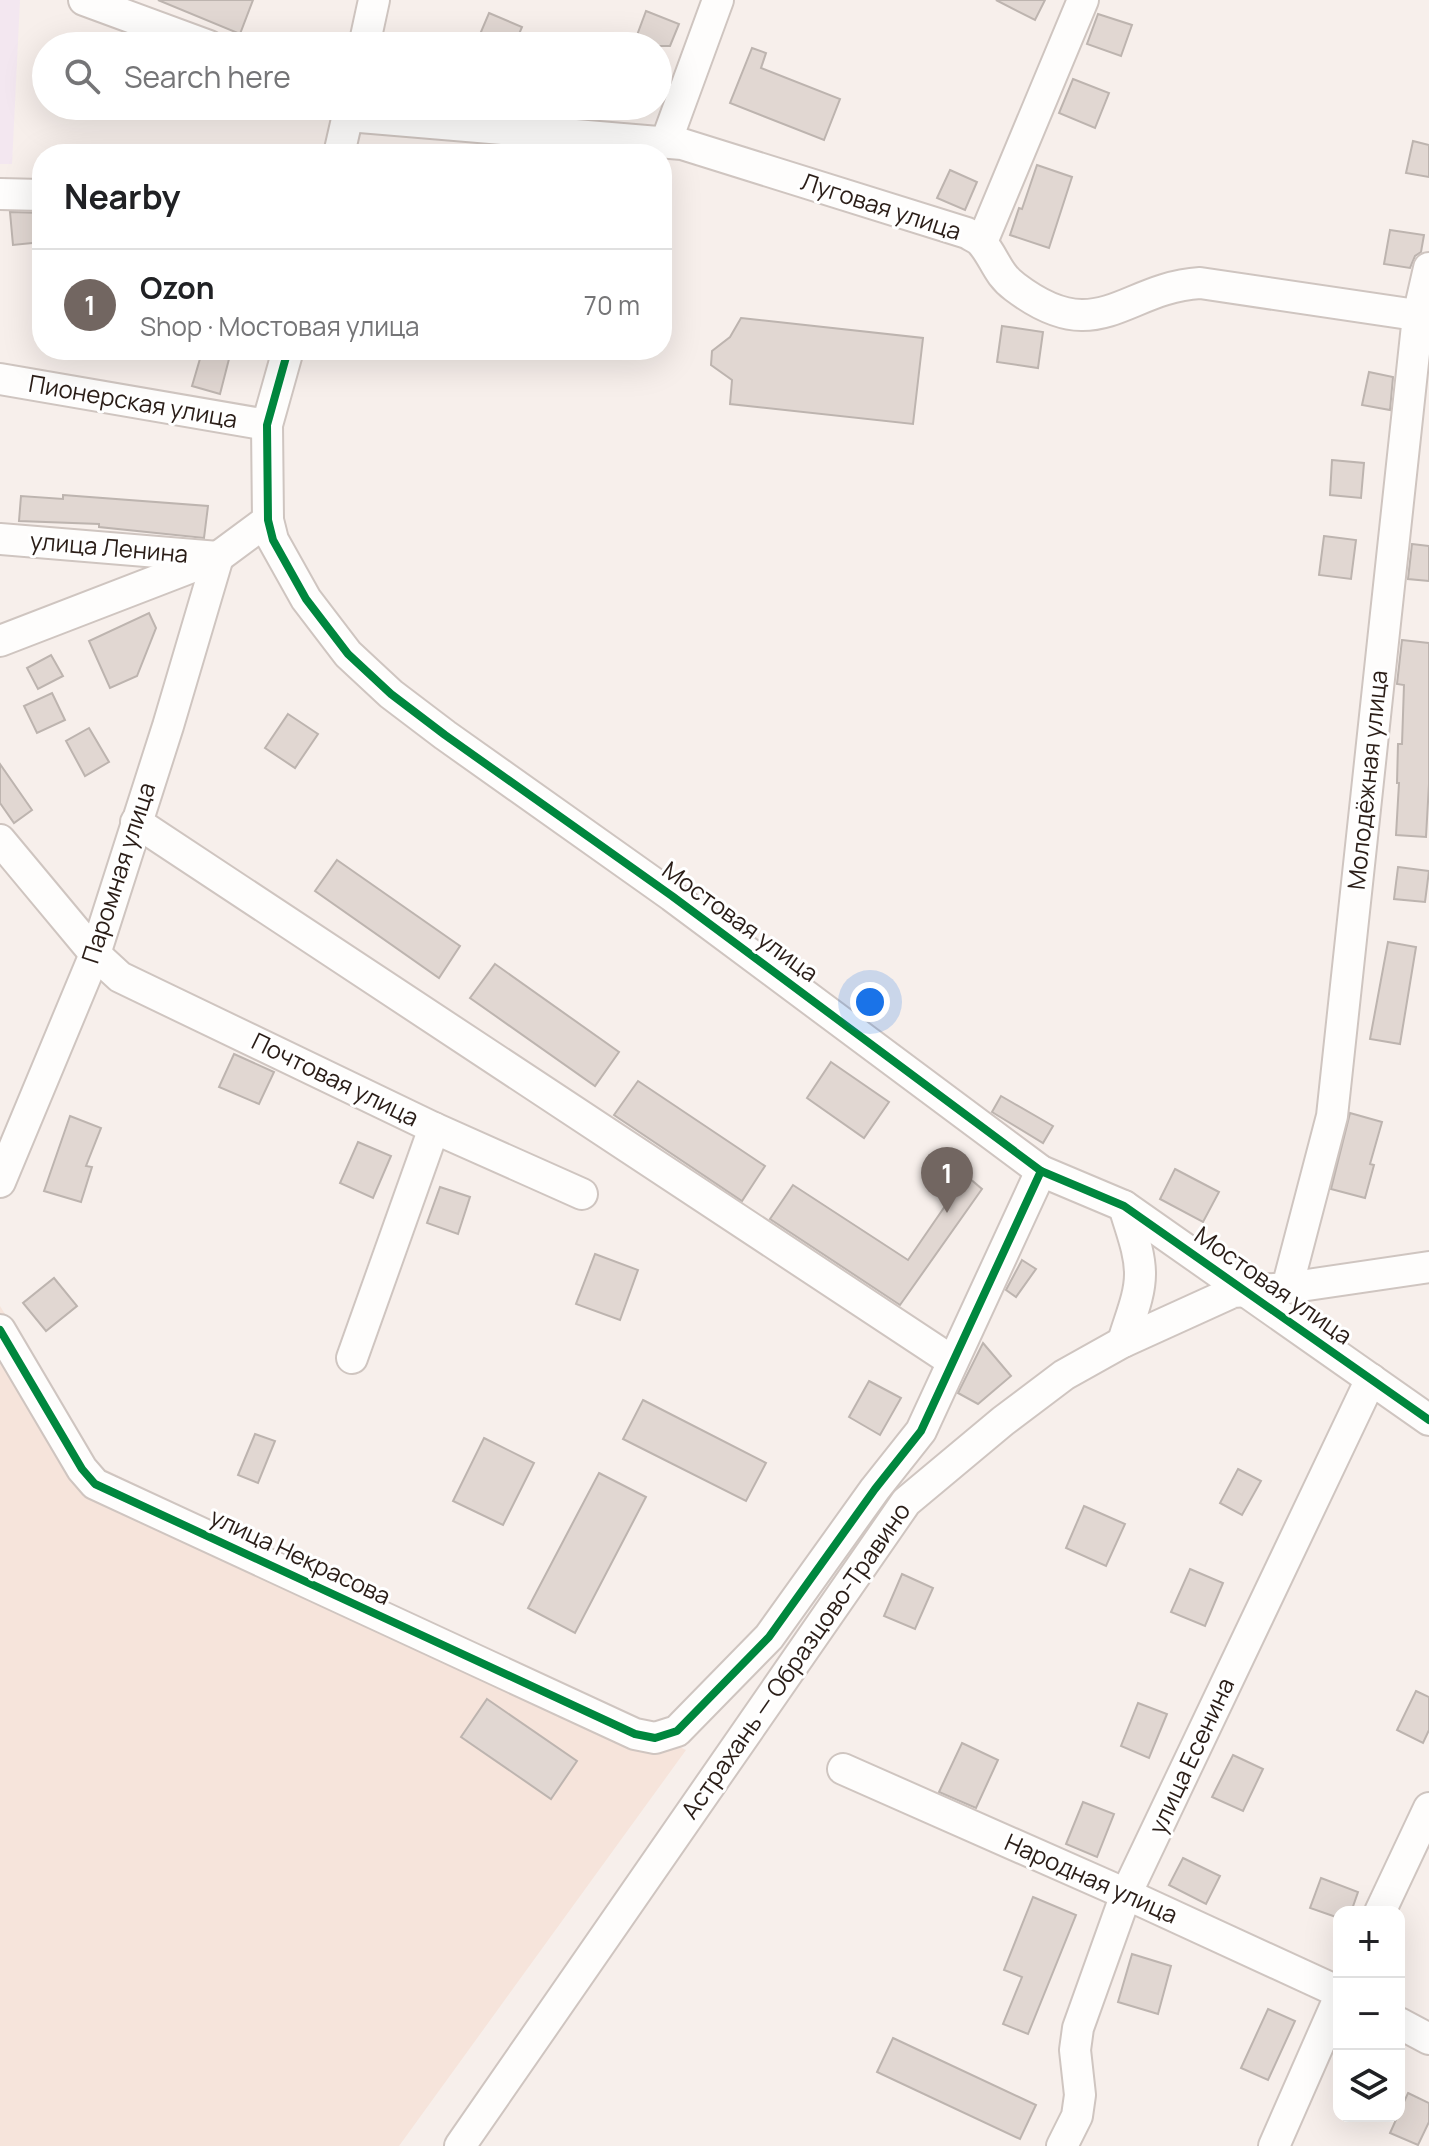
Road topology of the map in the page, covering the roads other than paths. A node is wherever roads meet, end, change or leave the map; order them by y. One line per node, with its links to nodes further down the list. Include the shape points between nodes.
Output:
1 (84, 0): 5 (street)
2 (374, 0): 6 (street)
3 (718, 0): 9 (street)
4 (1083, 0): 13 (street)
5 (171, 32)
6 (367, 32)
7 (347, 120): 10 (street)
8 (441, 120): 9 (street, Луговая улица)
9 (666, 142): 13 (street, Луговая улица, via 952,228)
10 (341, 144)
11 (0, 194): 12 (street)
12 (32, 195)
13 (982, 242): 15 (street, Луговая улица, via 998,272 1060,312 1110,312 1183,284 1200,283)
14 (1429, 268): 15 (street, Молодёжная улица)
15 (1424, 317): 32 (street, Молодёжная улица, via 1332,1116)
16 (285, 360): 18 (street, Мостовая улица)
17 (0, 379): 18 (street, Пионерская улица)
18 (267, 425): 19 (street, Мостовая улица)
19 (268, 520): 21 (street); 27 (street, Мостовая улица, via 273,540 306,599 348,654 391,694)
20 (0, 539): 21 (street, улица Ленина)
21 (218, 557): 22 (street); 23 (street, Паромная улица)
22 (0, 641)
23 (136, 822): 25 (street, Паромная улица); 37 (street)
24 (0, 840): 25 (street, Почтовая улица)
25 (95, 954): 26 (street, Почтовая улица, via 120,977); 28 (street, Паромная улица)
26 (434, 1128): 29 (street, Почтовая улица); 36 (street)
27 (1041, 1171): 30 (street, Мостовая улица); 37 (street)
28 (0, 1182)
29 (582, 1194)
30 (1124, 1206): 33 (street, Мостовая улица); 35 (street, via 1140,1275)
31 (1429, 1267): 32 (street, Астрахань — Образцово-Травино)
32 (1287, 1288): 33 (street, Астрахань — Образцово-Травино)
33 (1245, 1291): 35 (street, Астрахань — Образцово-Травино); 38 (street, Мостовая улица)
34 (0, 1330): 37 (street, улица Некрасова, via 95,1484 635,1734 655,1738 677,1731 769,1637 921,1431)
35 (1123, 1342): 48 (street, Астрахань — Образцово-Травино, via 1064,1375 906,1502)
36 (352, 1358)
37 (952, 1361)
38 (1371, 1379): 39 (street, Мостовая улица); 42 (street, улица Есенина)
39 (1429, 1420)
40 (843, 1769): 42 (street, Народная улица)
41 (1429, 1808): 43 (street)
42 (1126, 1894): 44 (street, Народная улица); 49 (street, улица Есенина, via 1078,2028 1080,2095 1077,2116)
43 (1383, 1906)
44 (1333, 1989)
45 (1333, 2012): 50 (street)
46 (1405, 2026): 47 (street)
47 (1429, 2039)
48 (460, 2146)
49 (1062, 2146)
50 (1274, 2146)

